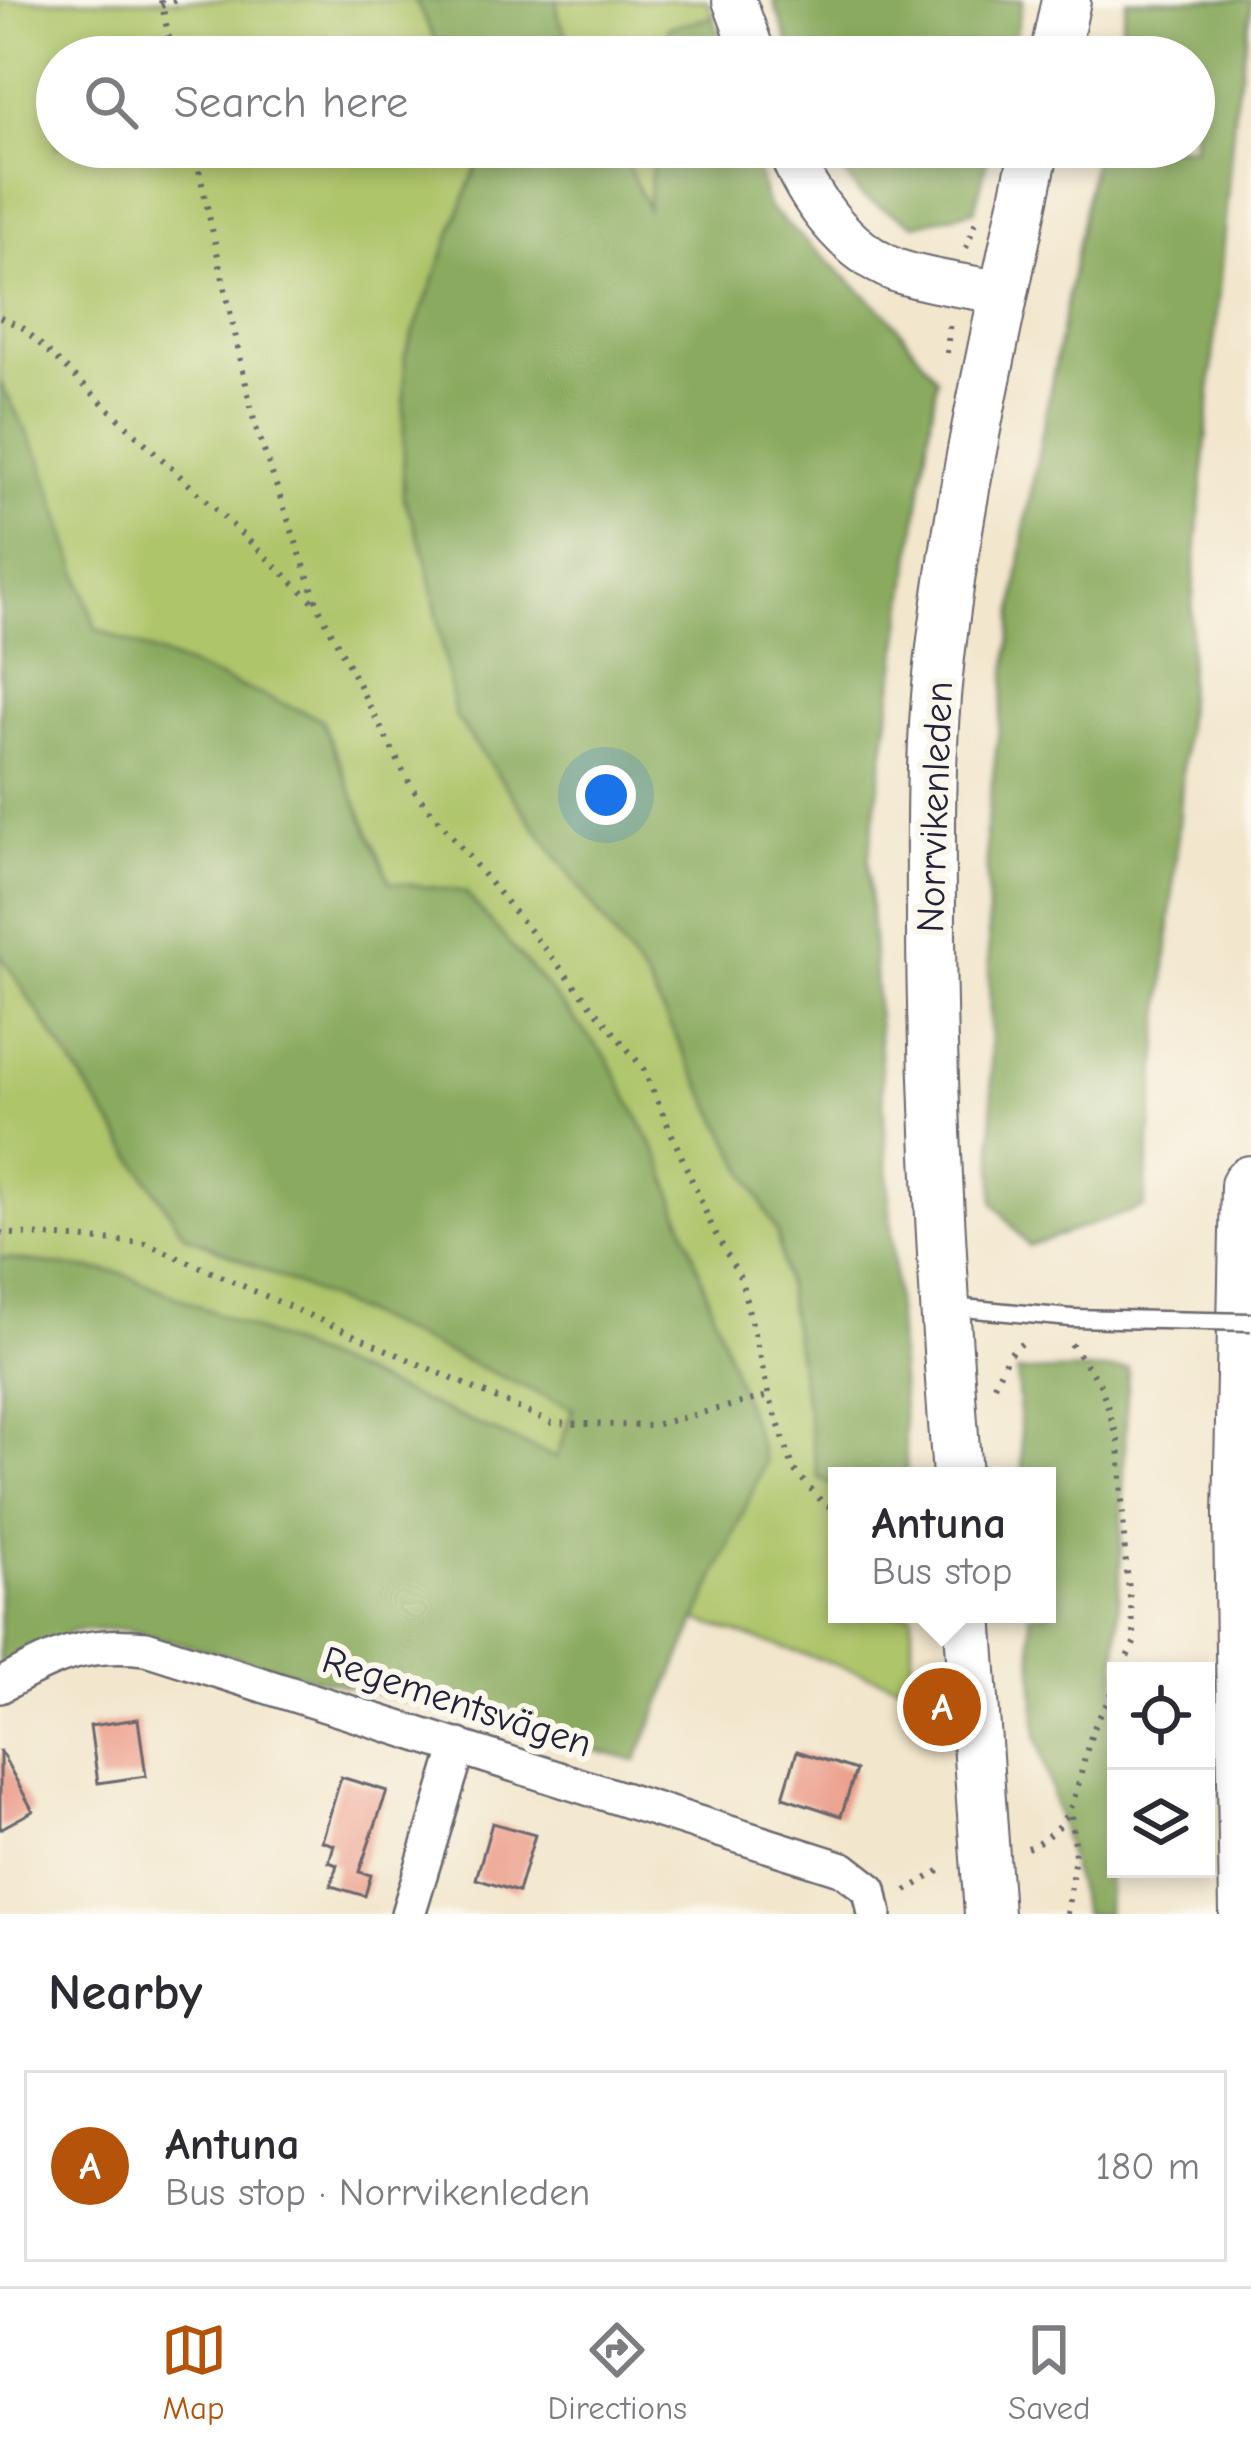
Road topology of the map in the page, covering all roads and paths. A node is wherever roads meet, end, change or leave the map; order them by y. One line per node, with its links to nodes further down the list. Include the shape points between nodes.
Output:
1 (176, 0): 4 (path)
2 (734, 0): 6 (street)
3 (1066, 0): 7 (main road)
4 (159, 2): 5 (path)
5 (168, 36)
6 (747, 36)
7 (1058, 36)
8 (199, 168): 13 (path, via 255,424)
9 (796, 168): 11 (street, via 839,232 893,269)
10 (1031, 168): 11 (main road, Norrvikenleden)
11 (1004, 293): 16 (main road, Norrvikenleden, via 939,668 930,813)
12 (0, 317): 13 (path, via 23,328)
13 (319, 608): 21 (path, via 412,788 643,1068 741,1279)
14 (1251, 1186): 36 (highway, via 1244,1516)
15 (0, 1233): 21 (path, via 146,1243 553,1424 650,1426)
16 (944, 1306): 17 (lane); 22 (main road, Norrvikenleden)
17 (1071, 1318): 18 (lane, bridge); 25 (path, via 1071,1348 1101,1386 1119,1443 1135,1641)
18 (1251, 1322)
19 (1030, 1337): 20 (path, via 1008,1355)
20 (993, 1387)
21 (769, 1396): 23 (path, via 794,1470)
22 (956, 1467)
23 (828, 1506)
24 (969, 1623): 34 (main road)
25 (1124, 1662)
26 (0, 1685): 28 (street, Regementsvägen, via 61,1653 146,1648)
27 (1107, 1701): 29 (path)
28 (459, 1746): 32 (street, Regementsvägen, via 843,1869 860,1879); 33 (street)
29 (1071, 1813): 30 (path, via 1046,1839); 35 (path)
30 (1011, 1856)
31 (957, 1860): 32 (path)
32 (875, 1909)
33 (408, 1914)
34 (989, 1914)
35 (1067, 1914)
36 (1250, 1914)

